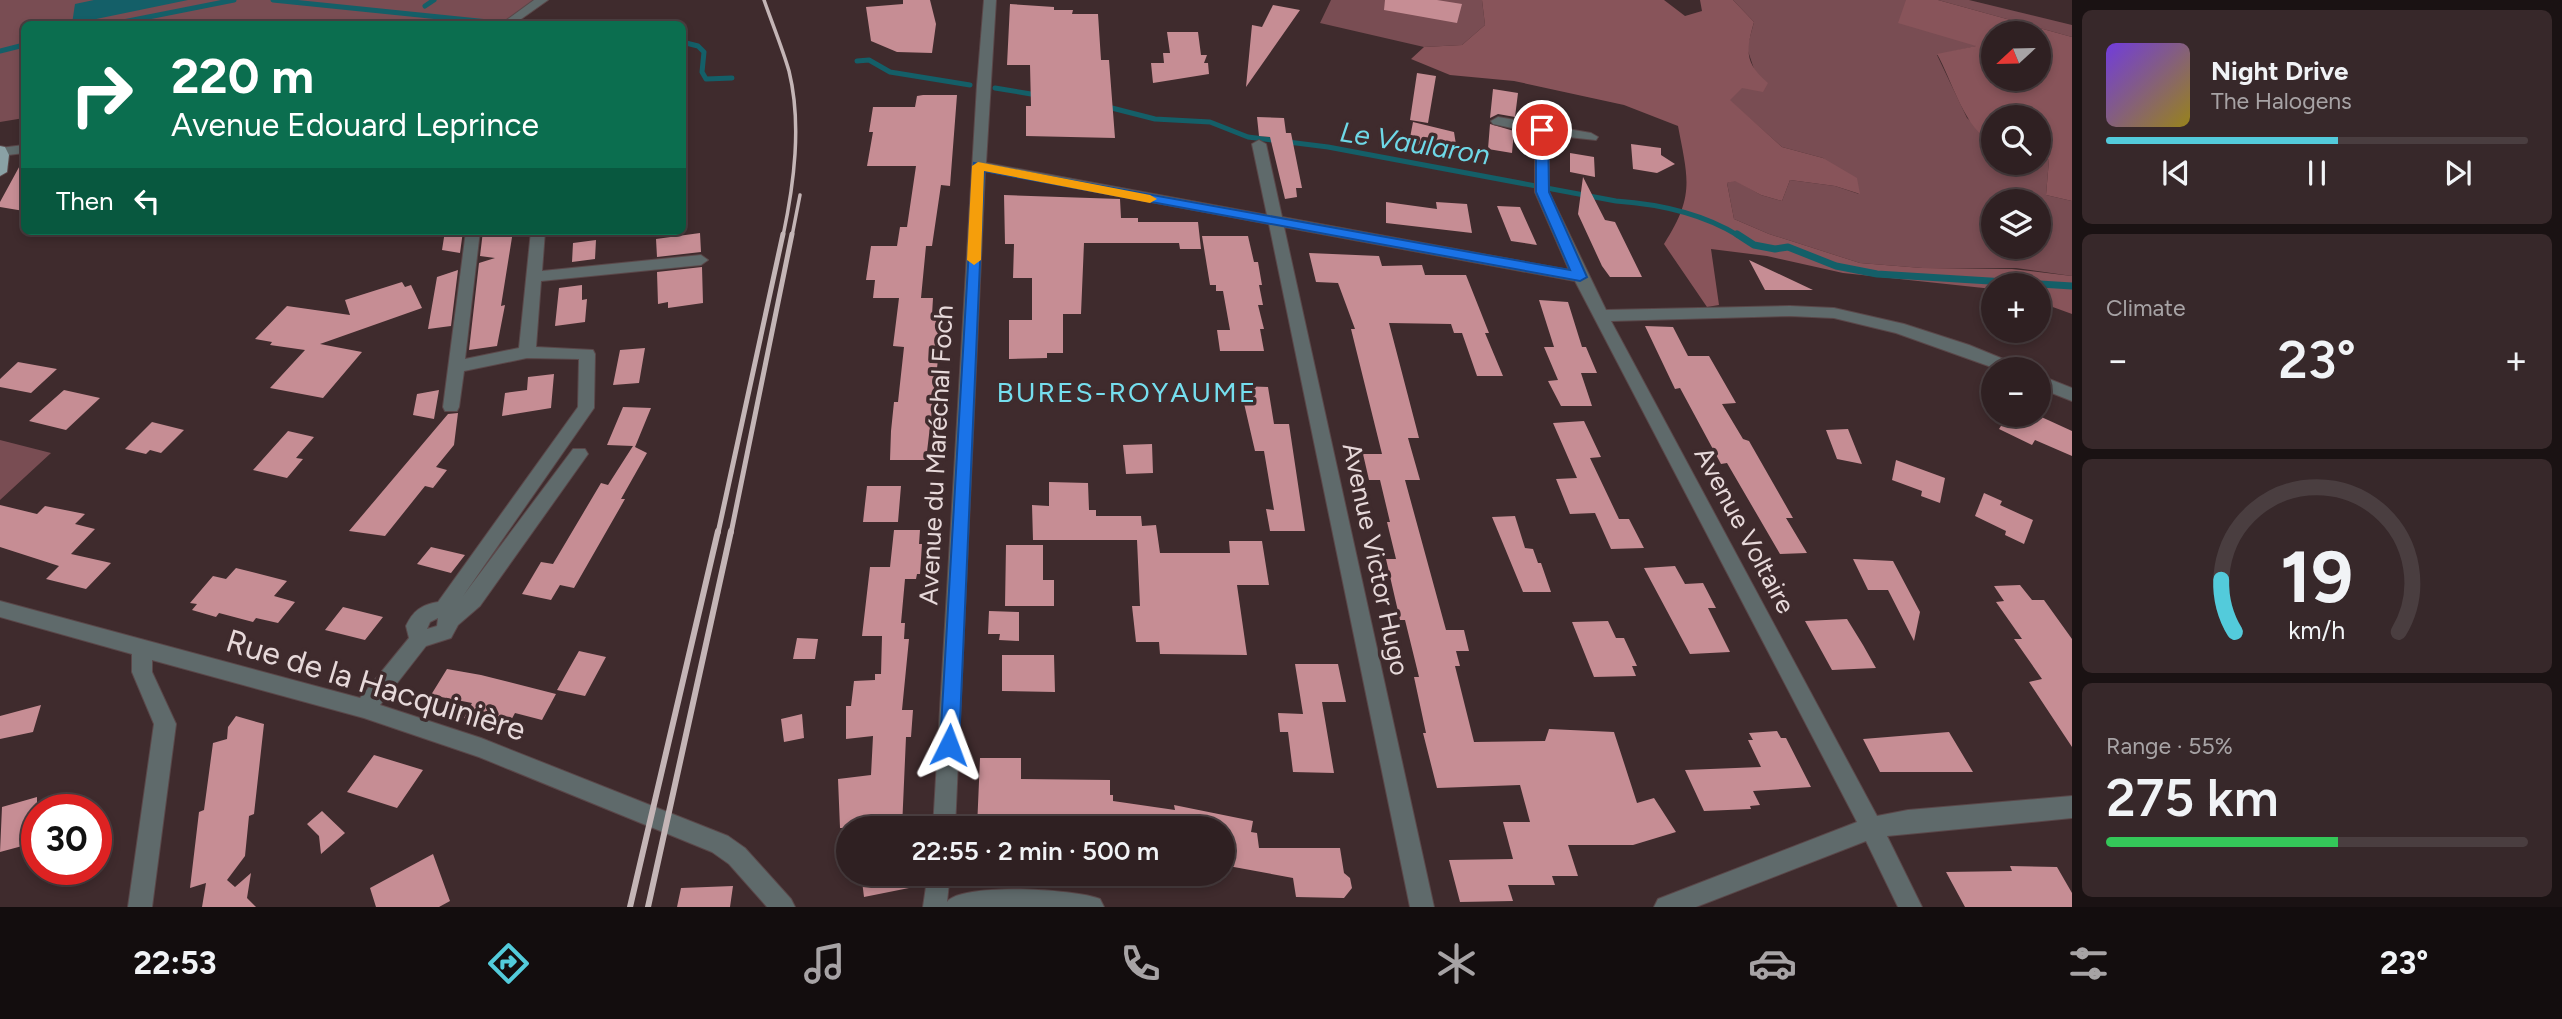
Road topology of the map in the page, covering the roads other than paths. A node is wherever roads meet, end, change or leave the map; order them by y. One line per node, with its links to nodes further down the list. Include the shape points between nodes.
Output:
1 (542, 0): 3 (street)
2 (990, 0): 10 (street, Avenue du Maréchal Foch)
3 (511, 21)
4 (1498, 121): 5 (street)
5 (1542, 130): 6 (street); 17 (street, Avenue Voltaire, via 1542,192)
6 (1591, 137)
7 (1259, 144): 12 (street, Avenue Victor Hugo)
8 (21, 149): 9 (street)
9 (1, 151): 11 (main road)
10 (978, 166): 12 (street); 31 (street, Avenue du Maréchal Foch)
11 (0, 172)
12 (1278, 223): 17 (street); 39 (street, Avenue Victor Hugo)
13 (471, 235): 21 (street)
14 (538, 235): 16 (street)
15 (701, 260): 16 (street)
16 (535, 277): 19 (street)
17 (1580, 277): 18 (street, Avenue Voltaire)
18 (1600, 316): 20 (street, via 1834,313 1898,328); 32 (street, Avenue Voltaire)
19 (527, 352): 21 (street); 27 (street, via 587,355 586,408)
20 (1982, 357)
21 (454, 367): 24 (street)
22 (2051, 386): 23 (street)
23 (2072, 395)
24 (451, 407)
25 (579, 454): 27 (street, via 473,600)
26 (0, 609): 28 (street, Rue de la Hacquinière)
27 (447, 614): 29 (street, via 426,613 418,621 416,631 422,637)
28 (142, 650): 29 (street, Rue de la Hacquinière); 34 (street, via 142,672 165,723)
29 (364, 709): 35 (street, Rue de la Hacquinière, via 481,748 720,844 737,856)
30 (2072, 807): 32 (street)
31 (945, 816)
32 (1871, 828): 40 (street); 41 (street, Avenue Voltaire)
33 (937, 886): 36 (street)
34 (140, 907)
35 (783, 907)
36 (935, 907)
37 (957, 907): 38 (street, via 1022,899)
38 (1092, 907)
39 (1422, 907)
40 (1666, 907)
41 (1910, 907)

